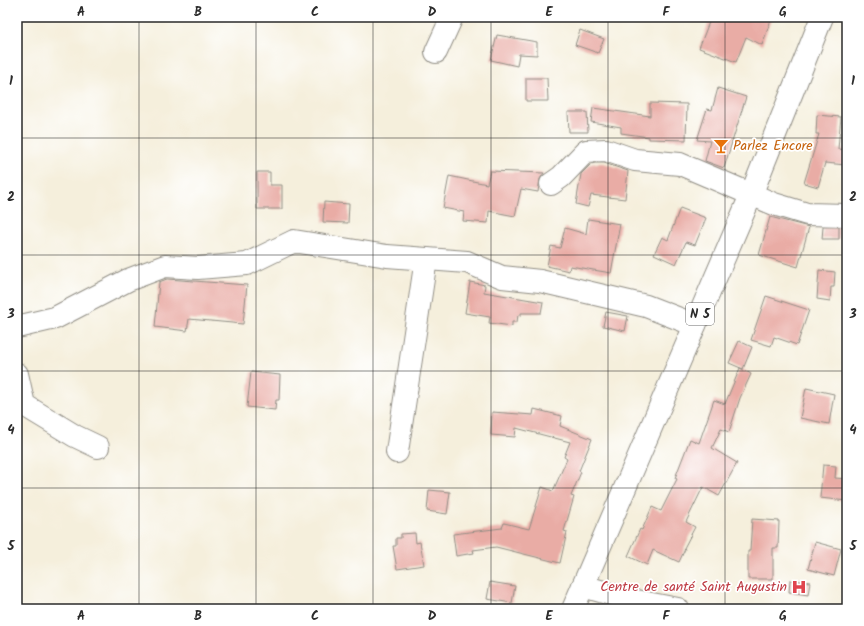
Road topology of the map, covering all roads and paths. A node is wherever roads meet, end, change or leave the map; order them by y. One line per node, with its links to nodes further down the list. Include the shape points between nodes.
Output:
1 (452, 17): 3 (main road)
2 (822, 17): 5 (main road, N 5)
3 (436, 52)
4 (551, 184): 5 (main road, via 586,150 606,150 635,160 680,164)
5 (751, 195): 6 (main road, via 807,214); 8 (main road, N 5)
6 (847, 215)
7 (426, 259): 8 (main road, via 467,262 502,277 540,281 646,306); 9 (main road, via 387,256 294,241 247,264 198,268 166,266 128,280 55,318); 12 (main road)
8 (695, 325): 13 (main road, N 5)
9 (17, 328)
10 (17, 374): 11 (main road, via 24,405)
11 (98, 447)
12 (397, 452)
13 (583, 586): 14 (main road, N 5); 15 (main road, via 631,600)
14 (573, 609)
15 (678, 609)

